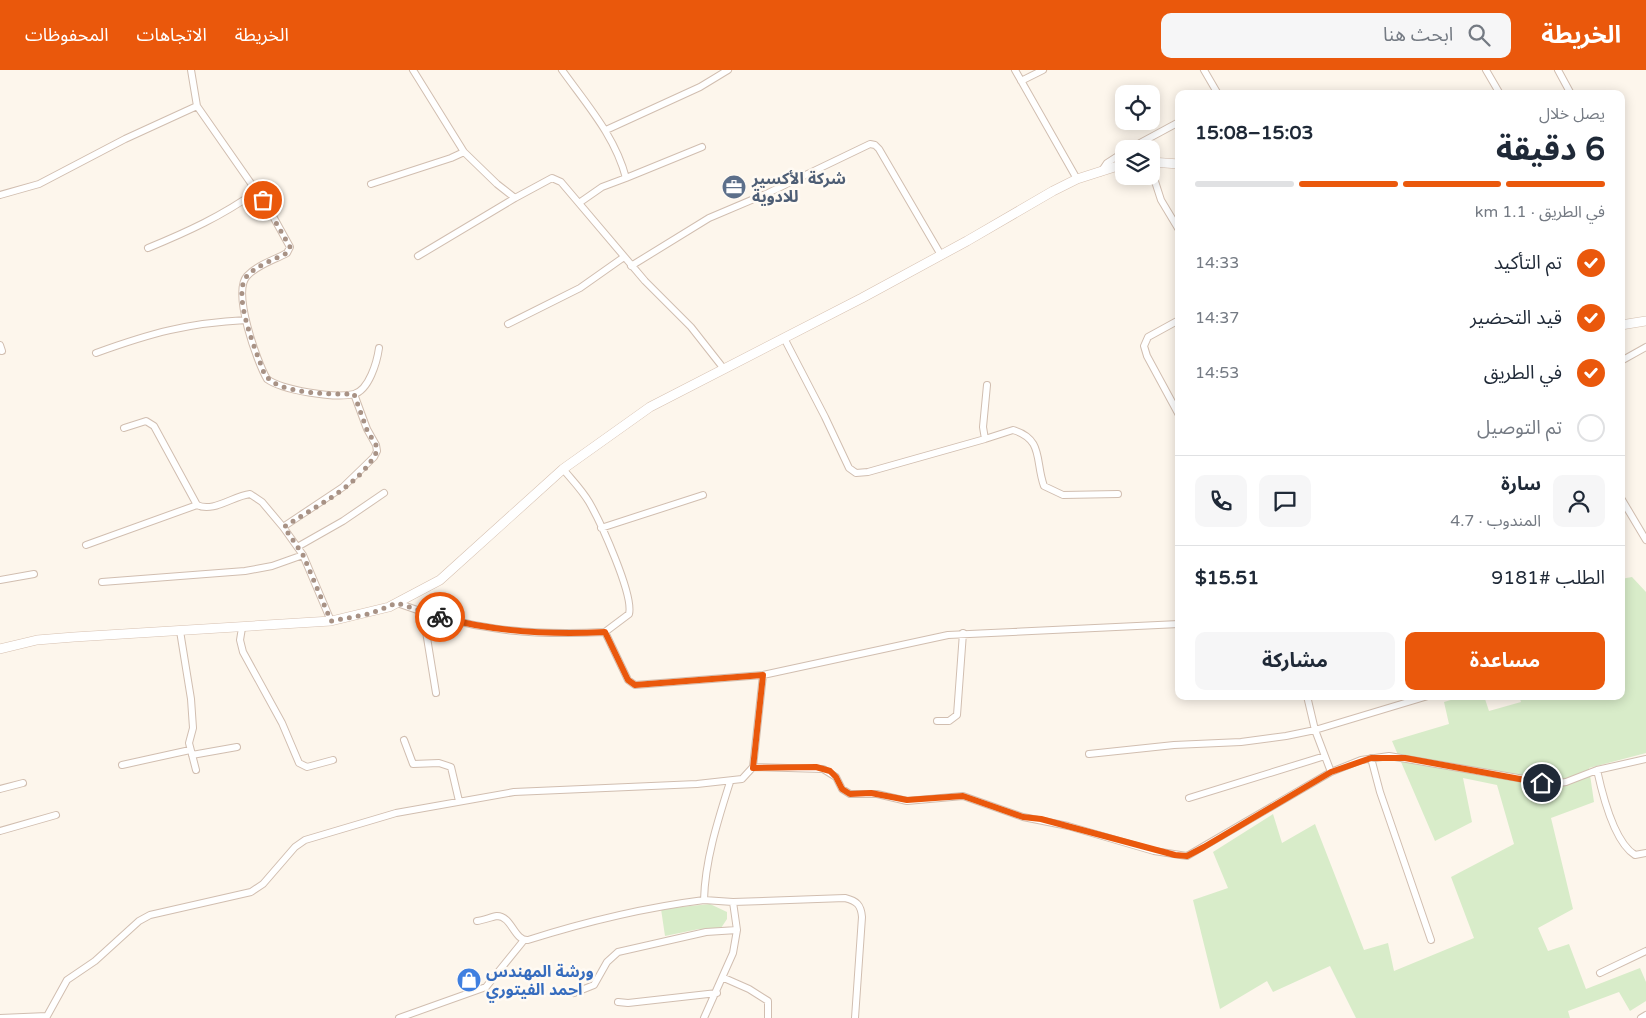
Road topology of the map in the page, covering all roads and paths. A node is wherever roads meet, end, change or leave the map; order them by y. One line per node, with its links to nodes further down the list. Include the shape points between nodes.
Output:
1 (191, 70): 14 (street)
2 (413, 70): 19 (street)
3 (562, 70): 16 (street)
4 (728, 70): 16 (street, via 700,87)
5 (1015, 70): 10 (street)
6 (1043, 70): 10 (street)
7 (1204, 70): 11 (street)
8 (1486, 70): 12 (street)
9 (1558, 70): 13 (street)
10 (1022, 81): 26 (street)
11 (1216, 90)
12 (1498, 90)
13 (1568, 90)
14 (196, 106): 29 (street); 30 (street, via 39,184)
15 (1175, 124): 17 (street)
16 (606, 130): 25 (street)
17 (1146, 140)
18 (702, 147): 25 (street)
19 (464, 152): 27 (street); 31 (street)
20 (1115, 158): 24 (street)
21 (1160, 163): 22 (main road)
22 (1175, 164)
23 (1115, 167): 24 (main road)
24 (1101, 172): 26 (main road)
25 (626, 178): 32 (street, via 602,187)
26 (1077, 179): 35 (main road)
27 (371, 184)
28 (1156, 185): 33 (street)
29 (257, 191): 34 (street, via 197,228); 39 (street, via 290,251 246,277 242,297)
30 (0, 195)
31 (515, 198): 32 (street, via 552,178 561,182); 36 (street)
32 (579, 203): 37 (street)
33 (1175, 223)
34 (148, 248)
35 (941, 255): 38 (street, via 879,149 870,144 709,218); 44 (main road)
36 (418, 256)
37 (624, 257): 38 (street); 42 (street, via 580,288)
38 (631, 266): 49 (street, via 691,326)
39 (246, 320): 47 (street, via 194,324 159,331); 51 (street, via 264,373 273,384 329,394)
40 (1646, 321): 43 (main road)
41 (1175, 322): 52 (street, via 1148,337 1144,346)
42 (508, 324)
43 (1625, 325)
44 (784, 338): 49 (main road); 54 (street, via 853,472 868,472)
45 (1646, 347): 48 (street)
46 (379, 348): 51 (street, via 378,360 370,375)
47 (96, 353)
48 (1625, 359)
49 (724, 369): 55 (main road, via 650,406)
50 (987, 385): 54 (street)
51 (354, 394): 61 (street, via 376,445 374,457 343,488)
52 (1175, 408)
53 (124, 428): 59 (street, via 146,421 154,426)
54 (985, 439): 58 (street, via 1013,430 1030,438 1035,444 1044,486 1057,494)
55 (563, 469): 62 (street, via 590,503); 70 (main road, via 455,568 422,591)
56 (384, 494): 65 (street)
57 (703, 494): 62 (street)
58 (1118, 494)
59 (197, 505): 61 (street, via 205,508 250,494 257,497); 64 (street)
60 (1625, 505): 63 (street)
61 (284, 527): 65 (street)
62 (601, 528): 76 (street, via 620,570 630,608 625,618)
63 (1646, 540)
64 (86, 545)
65 (298, 546): 66 (street)
66 (303, 555): 69 (street, via 245,571); 72 (street)
67 (34, 574): 68 (street)
68 (0, 580)
69 (102, 582)
70 (397, 603): 71 (street); 72 (main road, via 369,614)
71 (423, 613): 76 (street, via 472,626 508,631 555,634); 80 (street)
72 (331, 621): 74 (main road)
73 (1175, 624): 77 (street)
74 (242, 628): 75 (main road); 92 (street, via 240,640 244,652 282,723 299,763 307,767)
75 (180, 631): 78 (main road, via 38,640); 87 (street, via 191,700 193,728 188,739)
76 (605, 632): 79 (street, via 628,680 635,685)
77 (963, 633): 79 (street); 83 (street, via 957,715 948,721)
78 (0, 649)
79 (763, 675): 94 (street)
80 (436, 693)
81 (1308, 700): 84 (street)
82 (1415, 700): 84 (street)
83 (937, 721)
84 (1315, 730): 88 (street, via 1241,742); 89 (street)
85 (404, 740): 102 (street, via 413,764 439,763 451,767)
86 (237, 747): 87 (street)
87 (191, 753): 93 (street); 95 (street)
88 (1089, 754)
89 (1325, 756): 97 (street); 101 (street)
90 (1371, 758): 96 (street, via 1405,758 1542,783 1566,782); 97 (street); 111 (street)
91 (1646, 759): 96 (street)
92 (333, 760)
93 (122, 765)
94 (753, 768): 97 (street, via 823,769 836,777 842,789 850,794 871,793 907,800 963,796 1023,817 1154,851 1187,856); 98 (street, via 742,779)
95 (196, 770)
96 (1597, 770): 105 (street, via 1603,796 1625,844 1635,854)
97 (1331, 772)
98 (730, 782): 102 (street, via 514,792); 106 (street, via 713,842)
99 (23, 783): 100 (street)
100 (0, 789)
101 (1189, 798)
102 (459, 802): 119 (street, via 396,813 315,836 295,847 263,884 251,892 150,914 95,961 67,980)
103 (56, 815): 104 (street)
104 (0, 831)
105 (1646, 853)
106 (704, 900): 107 (street); 110 (street, via 602,917)
107 (733, 902): 109 (street); 124 (street, via 845,898 858,903 862,917)
108 (477, 921): 110 (street, via 498,916 503,918)
109 (737, 930): 114 (street); 116 (street, via 706,932 618,952 606,962 594,985)
110 (524, 940): 121 (street, via 486,987)
111 (1430, 940)
112 (1646, 951): 113 (street)
113 (1600, 973)
114 (724, 978): 115 (street); 123 (street, via 768,1001)
115 (717, 993): 117 (street); 122 (street)
116 (574, 994)
117 (618, 1002)
118 (1646, 1015): 125 (street)
119 (47, 1017): 120 (street)
120 (0, 1018)
121 (399, 1018)
122 (704, 1018)
123 (768, 1018)
124 (855, 1018)
125 (1641, 1018)

